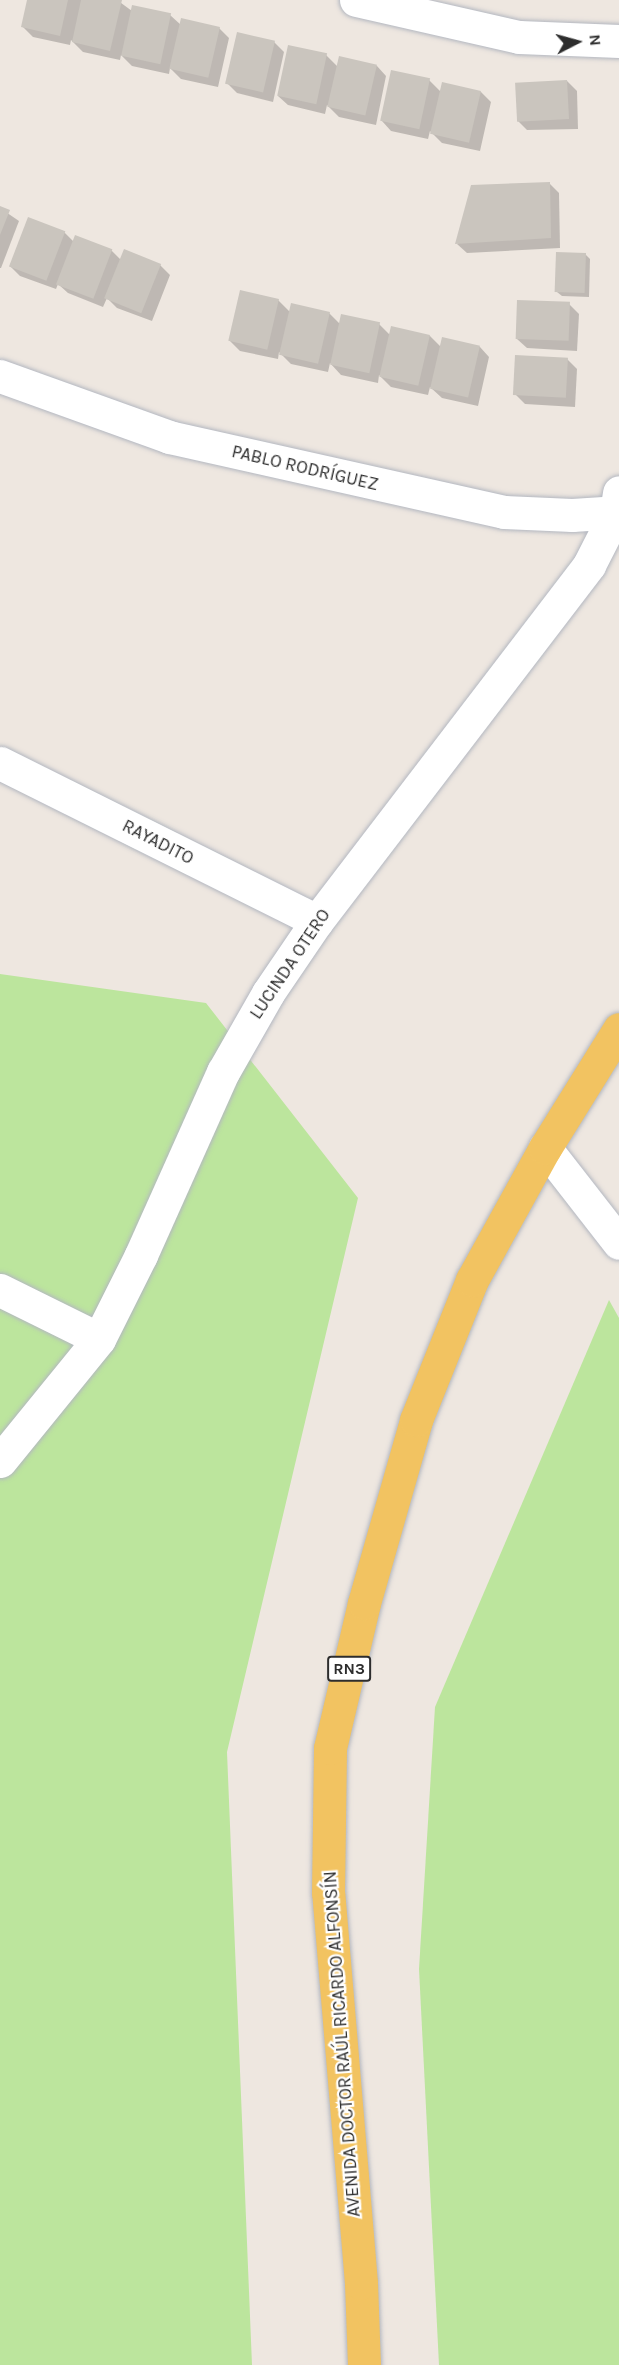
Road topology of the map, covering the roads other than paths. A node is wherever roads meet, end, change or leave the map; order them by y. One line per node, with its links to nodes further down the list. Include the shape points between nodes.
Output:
1 (356, 0): 2 (street, via 519,37)
2 (619, 41)
3 (0, 376): 4 (street, PABLO RODRÍGUEZ, via 168,437 504,512 572,515)
4 (618, 505): 6 (street, LUCINDA OTERO, via 589,566)
5 (0, 763): 6 (street, RAYADITO)
6 (317, 921): 11 (street, LUCINDA OTERO, via 268,993 223,1072)
7 (617, 1036): 8 (main road, AVENIDA DOCTOR RAÚL RICARDO ALFONSÍN / RN3)
8 (545, 1149): 9 (street); 13 (main road, AVENIDA DOCTOR RAÚL RICARDO ALFONSÍN / RN3, via 472,1280 416,1420 364,1603 330,1748 328,1893 361,2283)
9 (619, 1243)
10 (0, 1290): 11 (street)
11 (99, 1339): 12 (street, LUCINDA OTERO)
12 (0, 1461)
13 (364, 2365)

